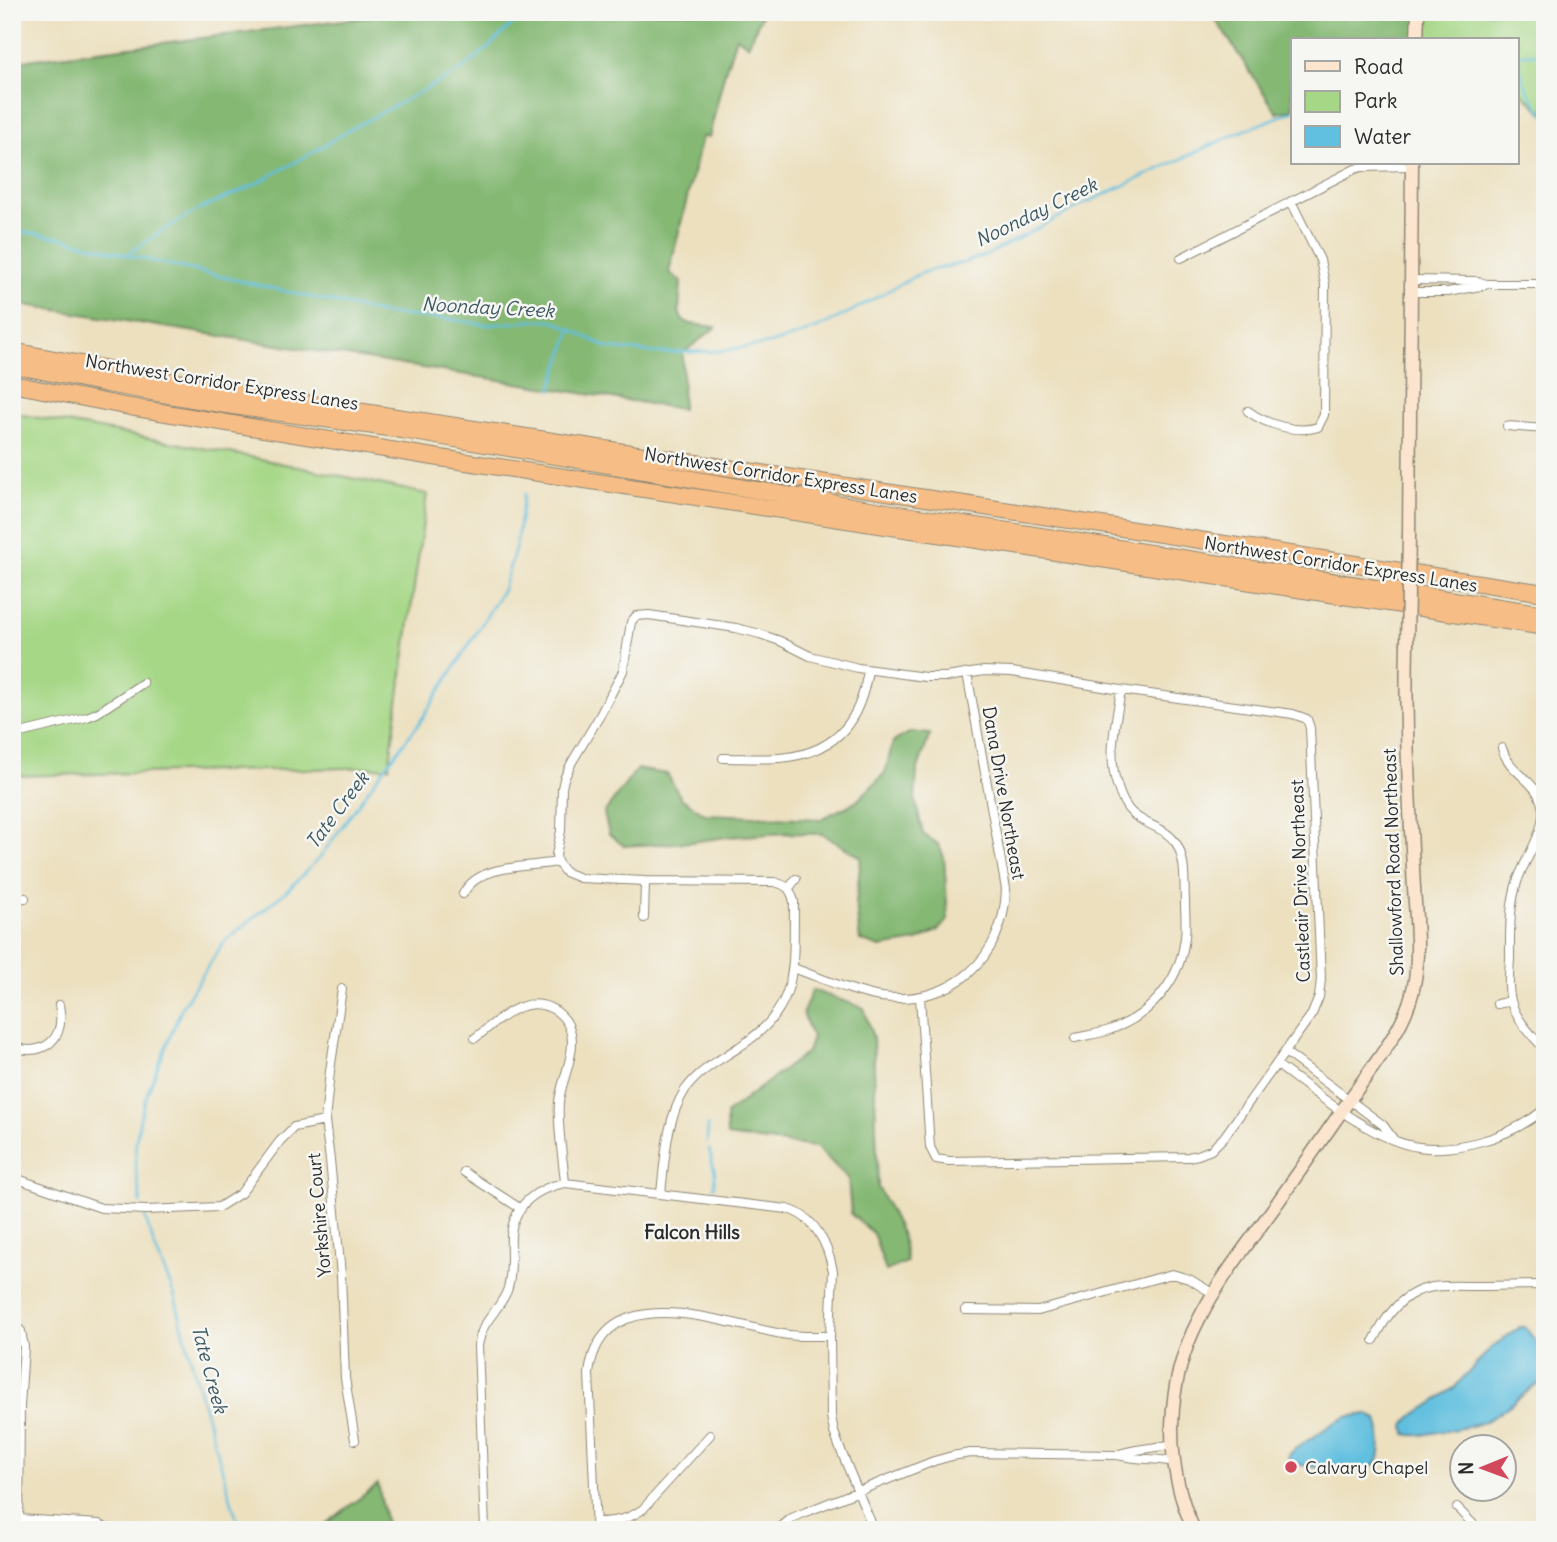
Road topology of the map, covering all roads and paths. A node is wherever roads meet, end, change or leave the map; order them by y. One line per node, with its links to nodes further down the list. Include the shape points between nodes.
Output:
1 (1418, 12): 2 (street)
2 (1417, 38)
3 (1412, 164): 4 (street, via 1355,169); 7 (street, Shallowford Road Northeast)
4 (1291, 201): 5 (street); 11 (street, via 1320,260 1325,284 1322,430 1267,423)
5 (1181, 258)
6 (1545, 284): 7 (street, via 1488,284 1448,292)
7 (1411, 286): 48 (street, Shallowford Road Northeast, bridge, via 1406,705 1415,982 1396,1033)
8 (12, 351): 14 (highway, via 227,391)
9 (12, 365): 18 (highway, Northwest Corridor Express Lanes, via 226,405)
10 (12, 384): 20 (highway, via 427,456)
11 (1248, 411)
12 (1507, 426): 13 (street)
13 (1545, 429)
14 (1145, 533): 15 (highway); 16 (highway, via 1371,578)
15 (1545, 593)
16 (1545, 605)
17 (629, 609): 19 (street)
18 (1545, 614)
19 (636, 616): 21 (street, Castleair Drive Northeast, via 736,628 810,656); 28 (street, via 616,687 564,779)
20 (1545, 627)
21 (868, 670): 22 (street, Castleair Drive Northeast, via 925,677); 27 (street, via 862,695 837,738 801,755)
22 (967, 673): 24 (street, Castleair Drive Northeast, via 1012,672); 38 (street, Dana Drive Northeast, via 1001,855 1005,905 998,933 976,965 954,984)
23 (143, 683): 25 (street, via 87,718)
24 (1121, 690): 43 (street, via 1112,749 1114,774 1132,813 1169,835 1182,855 1185,942 1175,975 1146,1010 1115,1028); 46 (street, Castleair Drive Northeast, via 1310,716 1321,989 1312,1014)
25 (12, 735)
26 (1502, 748): 39 (street, via 1508,762 1534,787 1543,817 1512,904)
27 (723, 758)
28 (557, 862): 30 (street, via 574,877); 32 (street, via 483,875)
29 (796, 880): 31 (street)
30 (645, 881): 31 (street, via 774,882); 35 (street)
31 (789, 888): 36 (street, via 794,902)
32 (463, 894)
33 (25, 898): 34 (street)
34 (12, 900)
35 (644, 918)
36 (793, 968): 38 (street, Dana Drive Northeast, via 877,996); 54 (street, via 788,993 774,1018 697,1076 685,1091 669,1131)
37 (342, 989): 50 (street, Yorkshire Court)
38 (920, 997): 47 (street, Castleair Drive Northeast, via 932,1161 1198,1155 1217,1145)
39 (1511, 1001): 41 (street); 45 (street)
40 (59, 1004): 44 (street, via 60,1027 52,1041 40,1050)
41 (1497, 1004)
42 (475, 1038): 53 (street, via 522,1005 549,1007 569,1026 572,1045 559,1104)
43 (1075, 1038)
44 (12, 1047)
45 (1545, 1050)
46 (1285, 1052): 47 (street, Castleair Drive Northeast); 48 (street)
47 (1276, 1064): 48 (street)
48 (1346, 1105): 49 (street, via 1383,1125 1394,1140 1439,1148 1492,1138); 57 (street, Shallowford Road Northeast)
49 (1545, 1109)
50 (325, 1121): 52 (street, via 294,1127 241,1193 219,1207 102,1208); 63 (street, Yorkshire Court, via 341,1275 345,1378)
51 (464, 1172): 55 (street)
52 (12, 1177)
53 (565, 1183): 54 (street); 55 (street, via 540,1191)
54 (661, 1193): 60 (street, via 787,1209 809,1220 824,1242 834,1271)
55 (521, 1209): 73 (street, via 512,1227 508,1290 485,1324 478,1345)
56 (1545, 1285): 61 (street, via 1423,1289 1395,1307)
57 (1214, 1294): 58 (street, via 1182,1276 1167,1274 1038,1311); 64 (street, Shallowford Road Northeast, via 1181,1369 1173,1405)
58 (965, 1310)
59 (12, 1323): 69 (street, via 21,1331 24,1347)
60 (830, 1336): 67 (street, via 831,1416); 70 (street, via 786,1335 672,1313 637,1315 615,1326 594,1353 590,1374)
61 (1374, 1340)
62 (710, 1436): 70 (street, via 643,1509 623,1520)
63 (355, 1440)
64 (1172, 1444): 65 (street); 66 (street, Shallowford Road Northeast)
65 (1116, 1455): 66 (street); 67 (street, via 961,1454)
66 (1174, 1462): 76 (street, Shallowford Road Northeast)
67 (858, 1491): 74 (street, via 792,1518); 75 (street)
68 (1457, 1508): 77 (street)
69 (19, 1519): 71 (street); 72 (street, via 99,1524)
70 (595, 1526)
71 (19, 1530)
72 (109, 1530)
73 (485, 1530)
74 (777, 1530)
75 (874, 1530)
76 (1194, 1530)
77 (1479, 1530)

